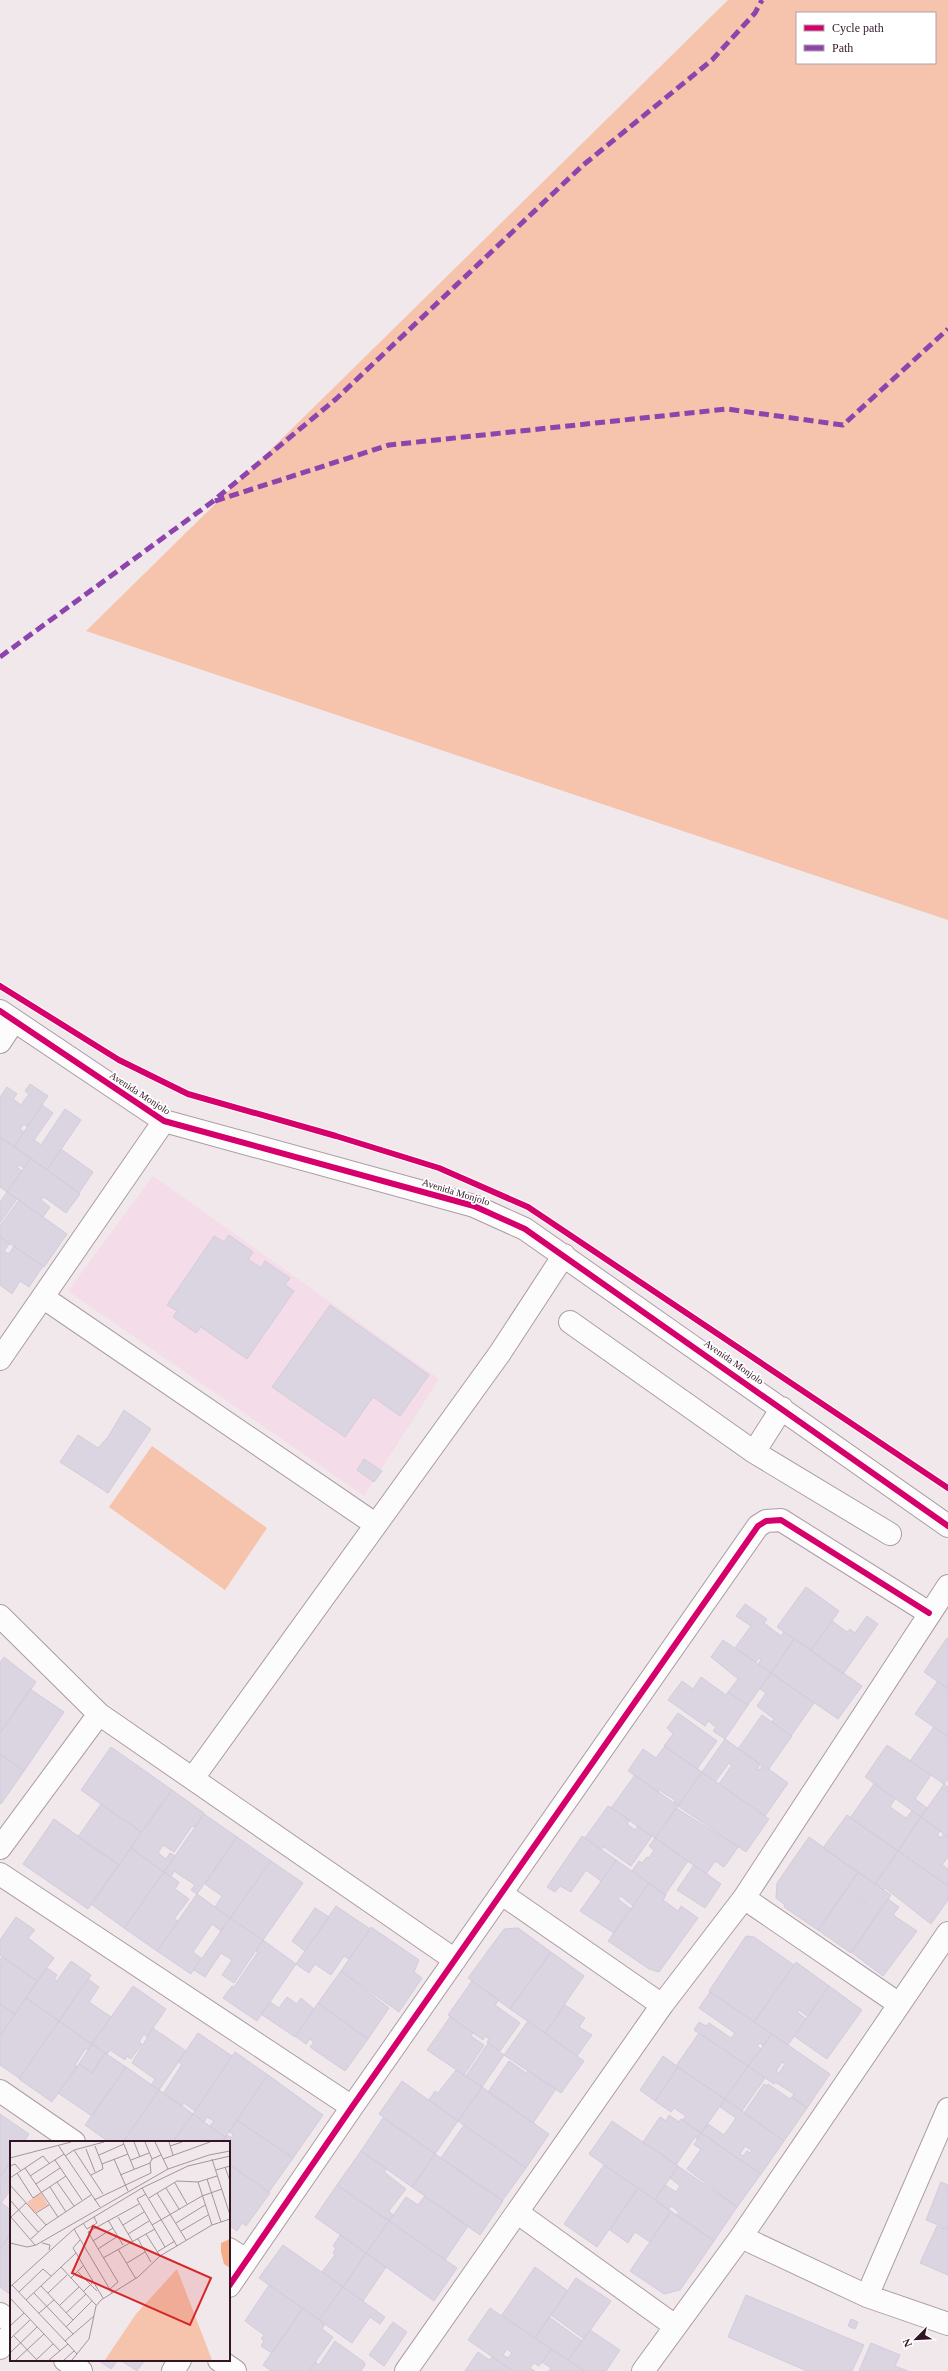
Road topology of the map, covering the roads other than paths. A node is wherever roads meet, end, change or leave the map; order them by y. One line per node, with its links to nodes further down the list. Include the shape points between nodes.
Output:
1 (7, 1016): 2 (street); 3 (street, Avenida Monjolo)
2 (0, 1042)
3 (164, 1121): 4 (street, Avenida Monjolo, via 474,1206 525,1229); 5 (street)
4 (564, 1255): 8 (street, Avenida Monjolo); 10 (street, via 500,1353)
5 (44, 1298): 7 (street); 10 (street)
6 (570, 1322): 9 (street)
7 (0, 1359)
8 (782, 1408): 9 (street); 11 (street, Avenida Monjolo)
9 (754, 1452): 12 (street)
10 (375, 1524): 17 (street)
11 (948, 1526)
12 (890, 1534)
13 (948, 1586): 14 (street)
14 (930, 1613): 20 (street, via 781,1520 766,1521 748,1537); 21 (street)
15 (0, 1616): 16 (street)
16 (99, 1714): 17 (street); 18 (street)
17 (193, 1778): 23 (street)
18 (0, 1848)
19 (0, 1874): 27 (street)
20 (502, 1894): 23 (street); 25 (street)
21 (744, 1898): 24 (street); 25 (street)
22 (945, 1942): 24 (street)
23 (455, 1960): 27 (street)
24 (899, 2004): 31 (street)
25 (662, 2005): 30 (street)
26 (0, 2091): 29 (street)
27 (352, 2106): 32 (street)
28 (948, 2109): 34 (street)
29 (73, 2141)
30 (518, 2213): 38 (street); 47 (street)
31 (741, 2237): 34 (street); 38 (street)
32 (238, 2254): 33 (street)
33 (230, 2282)
34 (867, 2296): 37 (street)
35 (0, 2314): 36 (street)
36 (10, 2321)
37 (948, 2324)
38 (675, 2326): 48 (street)
39 (10, 2334): 40 (street)
40 (0, 2348)
41 (66, 2361): 44 (street)
42 (179, 2361): 45 (street)
43 (220, 2361): 46 (street)
44 (81, 2371)
45 (173, 2371)
46 (235, 2371)
47 (406, 2371)
48 (643, 2371)

